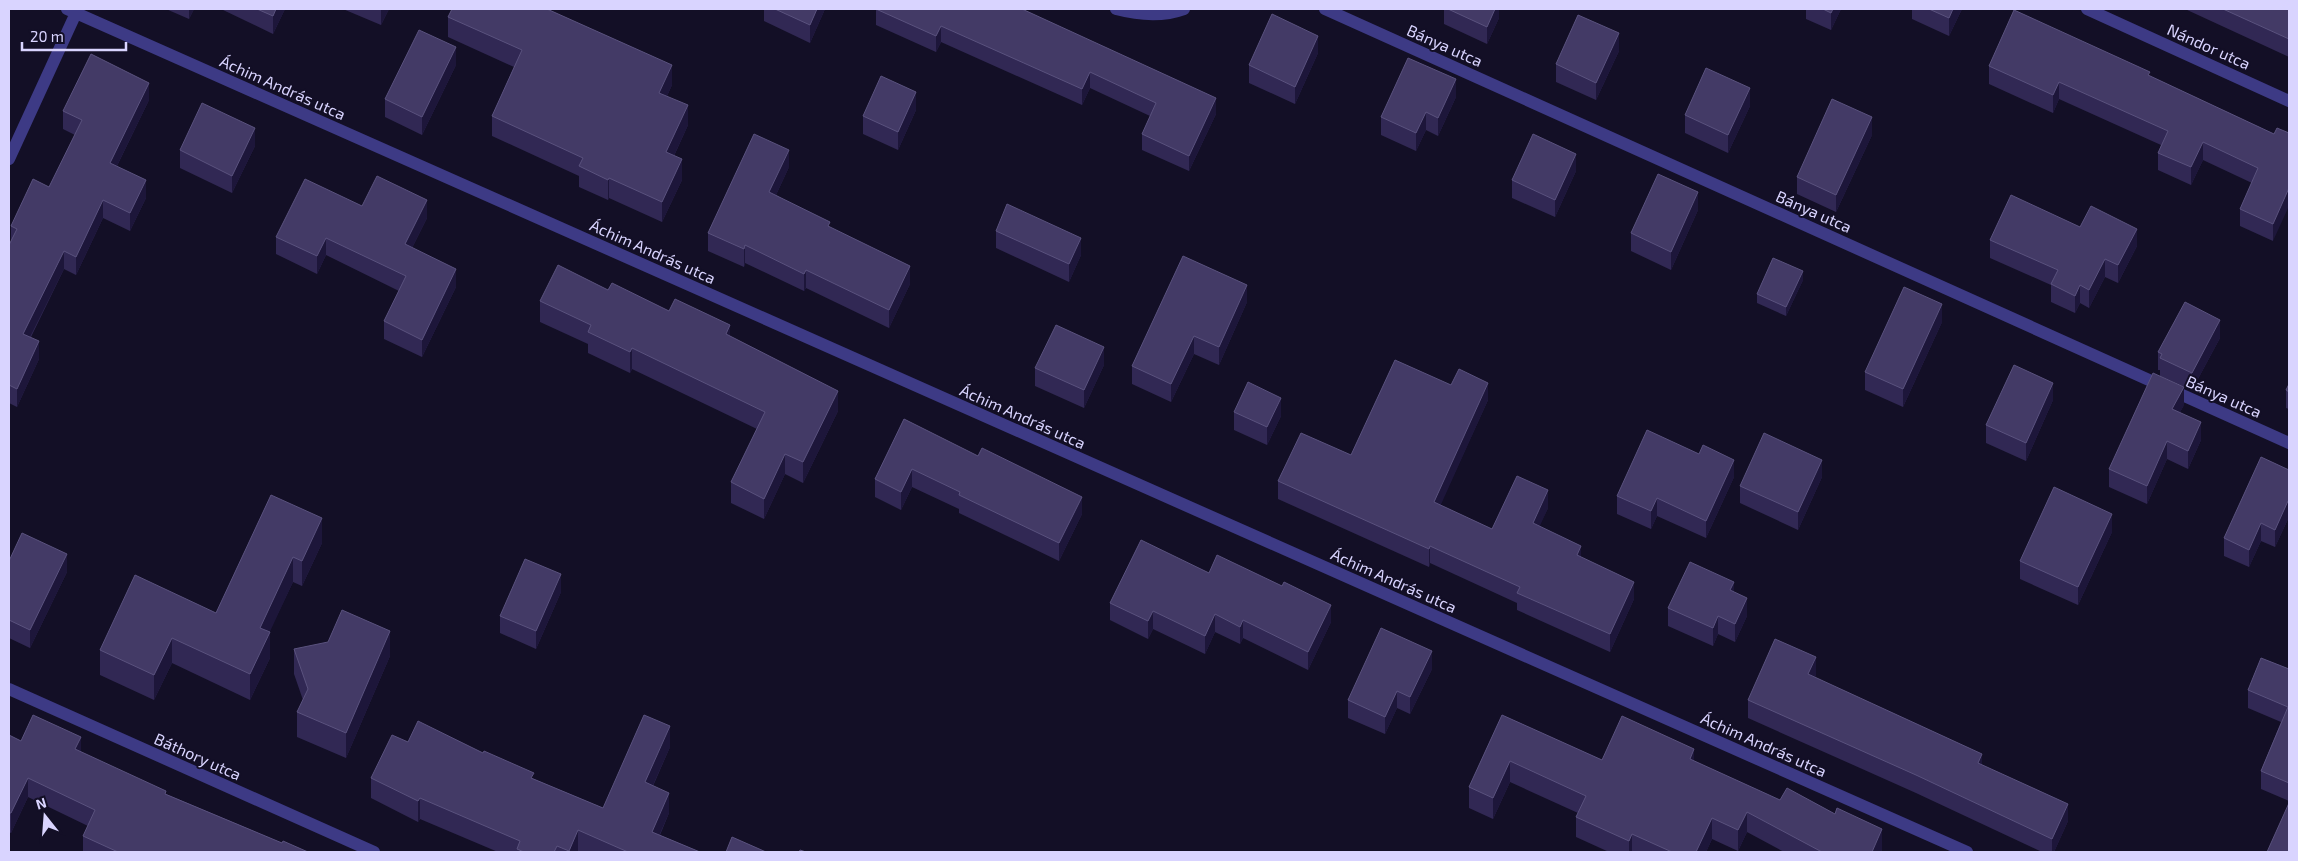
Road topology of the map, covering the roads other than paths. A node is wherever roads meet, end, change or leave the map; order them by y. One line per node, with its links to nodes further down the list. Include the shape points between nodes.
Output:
1 (1116, 9): 2 (street, via 1137,14 1172,13)
2 (1184, 9)
3 (1325, 9): 8 (street, Bánya utca)
4 (2087, 9): 6 (street, Nándor utca)
5 (71, 11): 7 (street); 11 (street, Áchim András utca)
6 (2289, 101)
7 (9, 159)
8 (2289, 443)
9 (9, 689): 10 (street, Báthory utca)
10 (374, 852)
11 (1967, 852)

